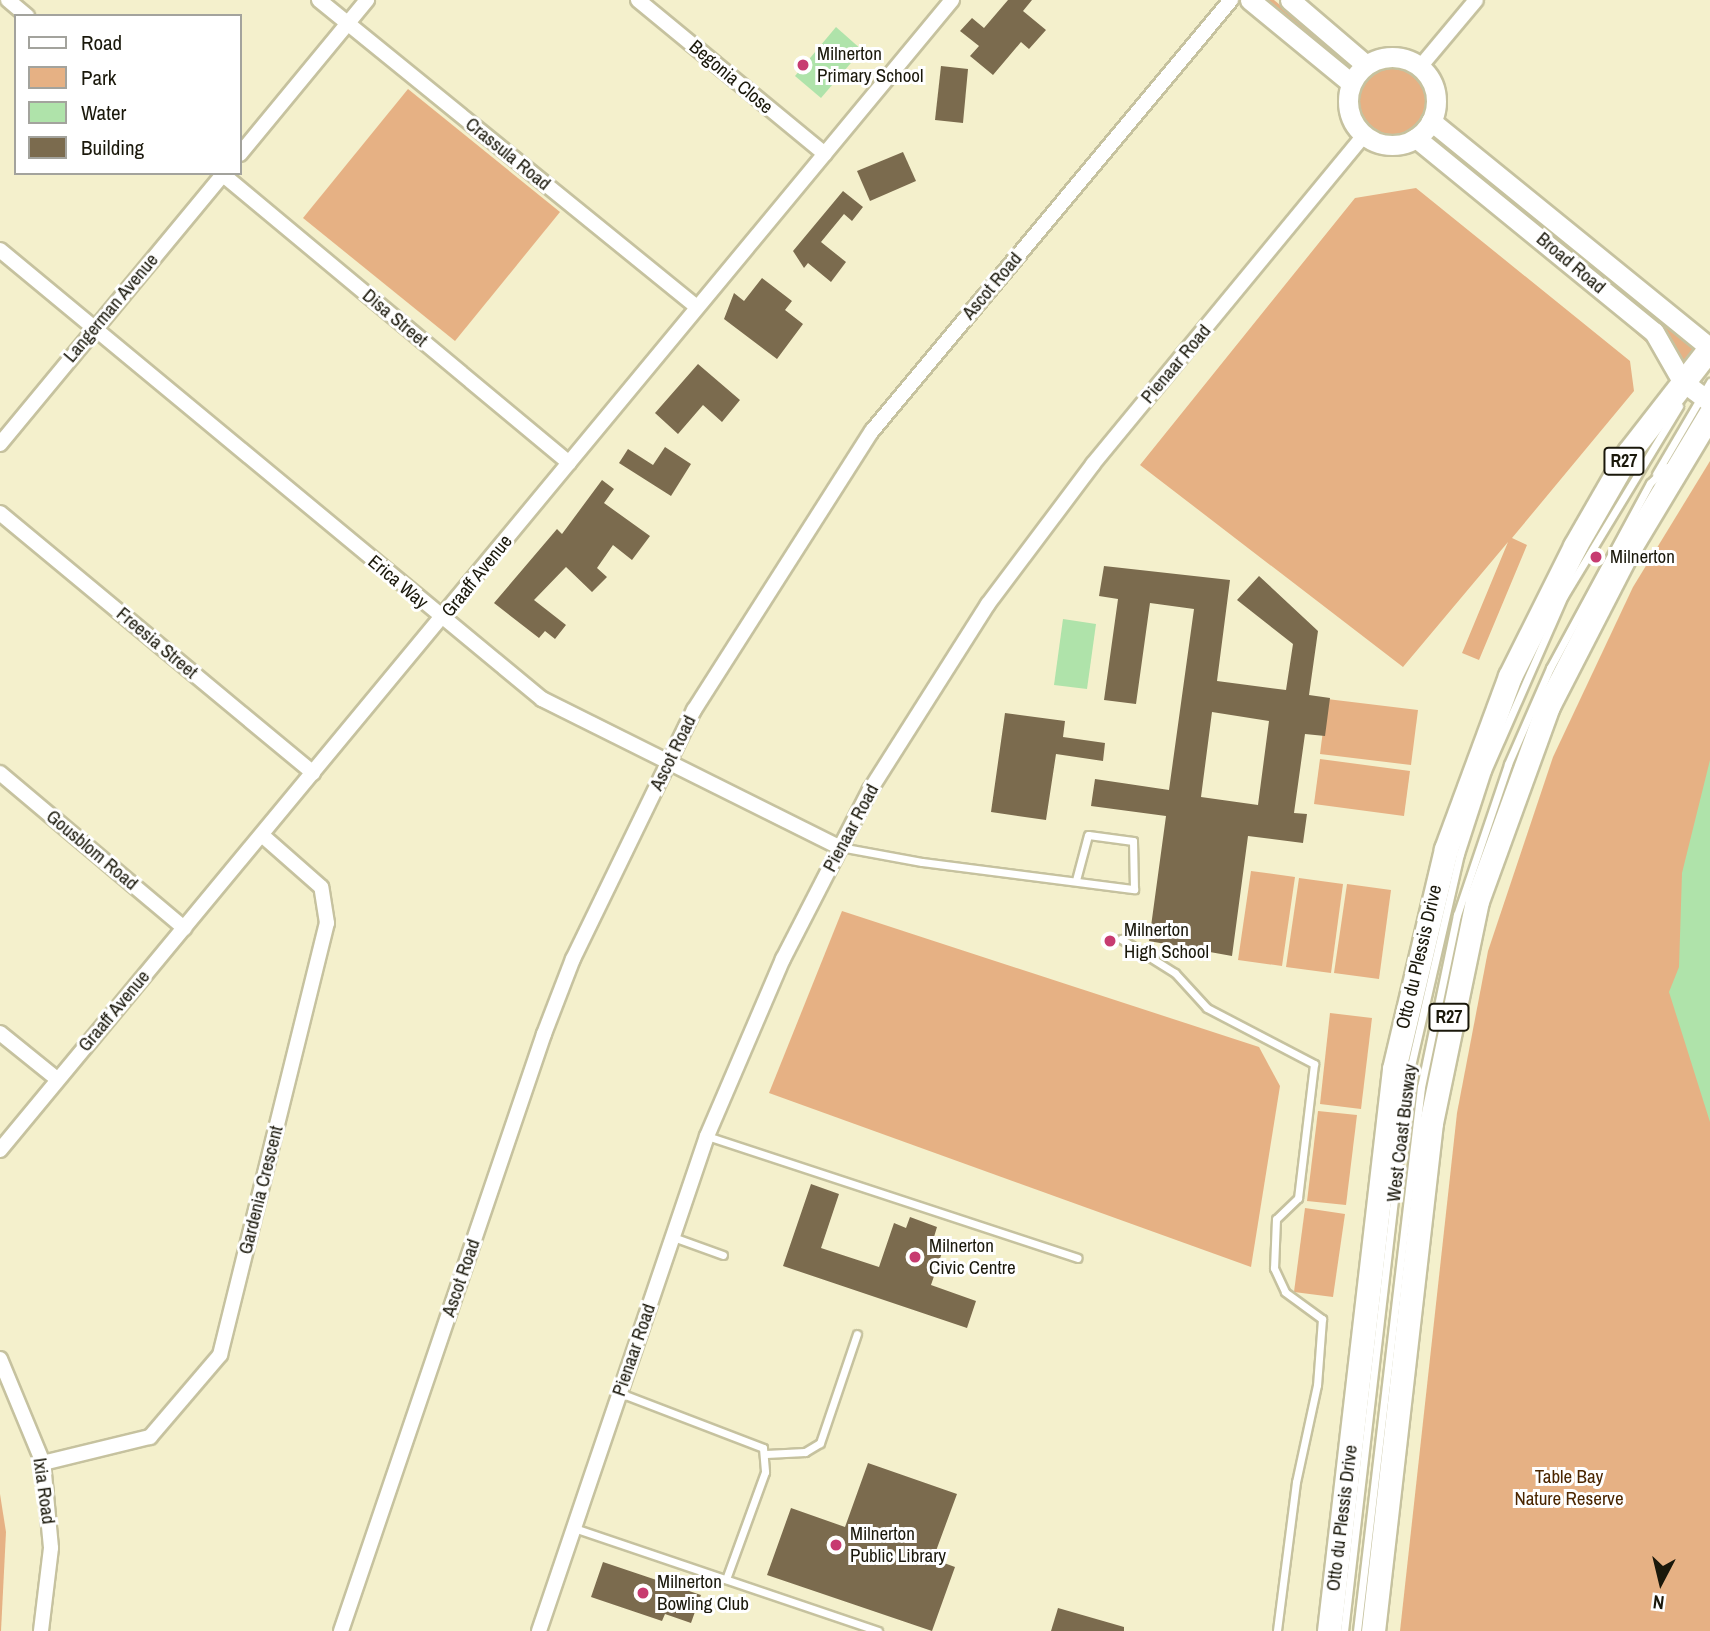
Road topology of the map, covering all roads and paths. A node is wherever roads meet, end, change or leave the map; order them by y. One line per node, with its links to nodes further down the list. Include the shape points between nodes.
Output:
1 (8, 0): 11 (street)
2 (319, 0): 12 (street, Crassula Road)
3 (367, 0): 12 (street)
4 (638, 0): 20 (street, Begonia Close)
5 (1231, 0): 37 (street, Ascot Road, via 872,431 730,649)
6 (1250, 0): 15 (street)
7 (1290, 0): 13 (street)
8 (1491, 0): 10 (street)
9 (947, 2): 20 (street, Graaff Avenue)
10 (1473, 4): 14 (street)
11 (25, 14)
12 (347, 24): 19 (street); 26 (street, Crassula Road)
13 (1366, 65): 14 (street, via 1393,57); 15 (street)
14 (1420, 67): 16 (street, via 1435,94)
15 (1351, 83): 17 (street, via 1349,114)
16 (1431, 121): 18 (street); 24 (street, Broad Road)
17 (1364, 135): 18 (street, via 1390,145); 41 (street, Pienaar Road, via 1093,464 989,604)
18 (1416, 138): 25 (street, Broad Road)
19 (242, 152)
20 (825, 154): 26 (street, Graaff Avenue)
21 (221, 175): 27 (street, Langerman Avenue)
22 (223, 175): 33 (street, Disa Street)
23 (0, 250): 27 (street, Erica Way)
24 (1601, 258): 25 (street); 28 (street, Broad Road)
25 (1585, 275): 30 (street, Broad Road, via 1654,332)
26 (697, 307): 33 (street, Graaff Avenue)
27 (95, 327): 31 (street, Langerman Avenue); 36 (street, Erica Way)
28 (1710, 348): 30 (main road, Otto du Plessis Drive / R27)
29 (1710, 366): 30 (lane, West Coast Busway)
30 (1701, 394): 32 (main road, Otto du Plessis Drive / R27); 34 (lane, West Coast Busway); 64 (main road, Otto du Plessis Drive / R27, via 1629,452 1543,607 1481,748 1429,905 1388,1116); 65 (lane, West Coast Busway, via 1564,596 1487,771 1460,854 1408,1079)
31 (0, 444)
32 (1686, 449): 34 (lane, West Coast Busway); 67 (main road, Otto du Plessis Drive / R27, via 1548,706 1508,804 1467,938 1431,1123)
33 (569, 463): 36 (street, Graaff Avenue)
34 (1650, 483): 66 (lane, West Coast Busway, via 1533,704 1457,915 1421,1087)
35 (0, 513): 39 (street, Freesia Street)
36 (442, 619): 37 (street, Erica Way, via 542,699); 39 (street, Graaff Avenue)
37 (667, 763): 41 (street, Erica Way); 60 (street, Ascot Road, via 544,1034)
38 (0, 773): 43 (street, Gousblom Road)
39 (313, 773): 40 (street, Graaff Avenue)
40 (264, 837): 43 (street, Graaff Avenue); 56 (street, Gardenia Crescent, via 321,887 327,923 220,1355 150,1437)
41 (839, 847): 42 (lane); 47 (street, Pienaar Road, via 783,959)
42 (1076, 880): 42 (lane, via 1134,888 1133,842 1088,835)
43 (184, 928): 46 (street, Graaff Avenue)
44 (1121, 939): 63 (lane, via 1175,972 1208,1009 1314,1064 1298,1198 1276,1219 1274,1268 1284,1292 1322,1319 1317,1385)
45 (0, 1032): 46 (street)
46 (57, 1079): 48 (street, Graaff Avenue)
47 (708, 1136): 49 (street, Pienaar Road); 51 (lane)
48 (0, 1150)
49 (673, 1237): 50 (lane); 54 (street, Pienaar Road)
50 (723, 1255)
51 (1077, 1258)
52 (857, 1334): 55 (lane, via 820,1443 805,1452)
53 (0, 1359): 56 (street, Ixia Road)
54 (619, 1393): 55 (lane, via 746,1436); 57 (street, Pienaar Road)
55 (766, 1454): 58 (lane)
56 (43, 1463): 59 (street, Ixia Road, via 51,1548)
57 (573, 1528): 58 (lane); 61 (street, Pienaar Road)
58 (726, 1579): 62 (lane)
59 (41, 1631)
60 (341, 1631)
61 (539, 1631)
62 (878, 1631)
63 (1277, 1631)
64 (1329, 1631)
65 (1344, 1631)
66 (1357, 1631)
67 (1373, 1631)

